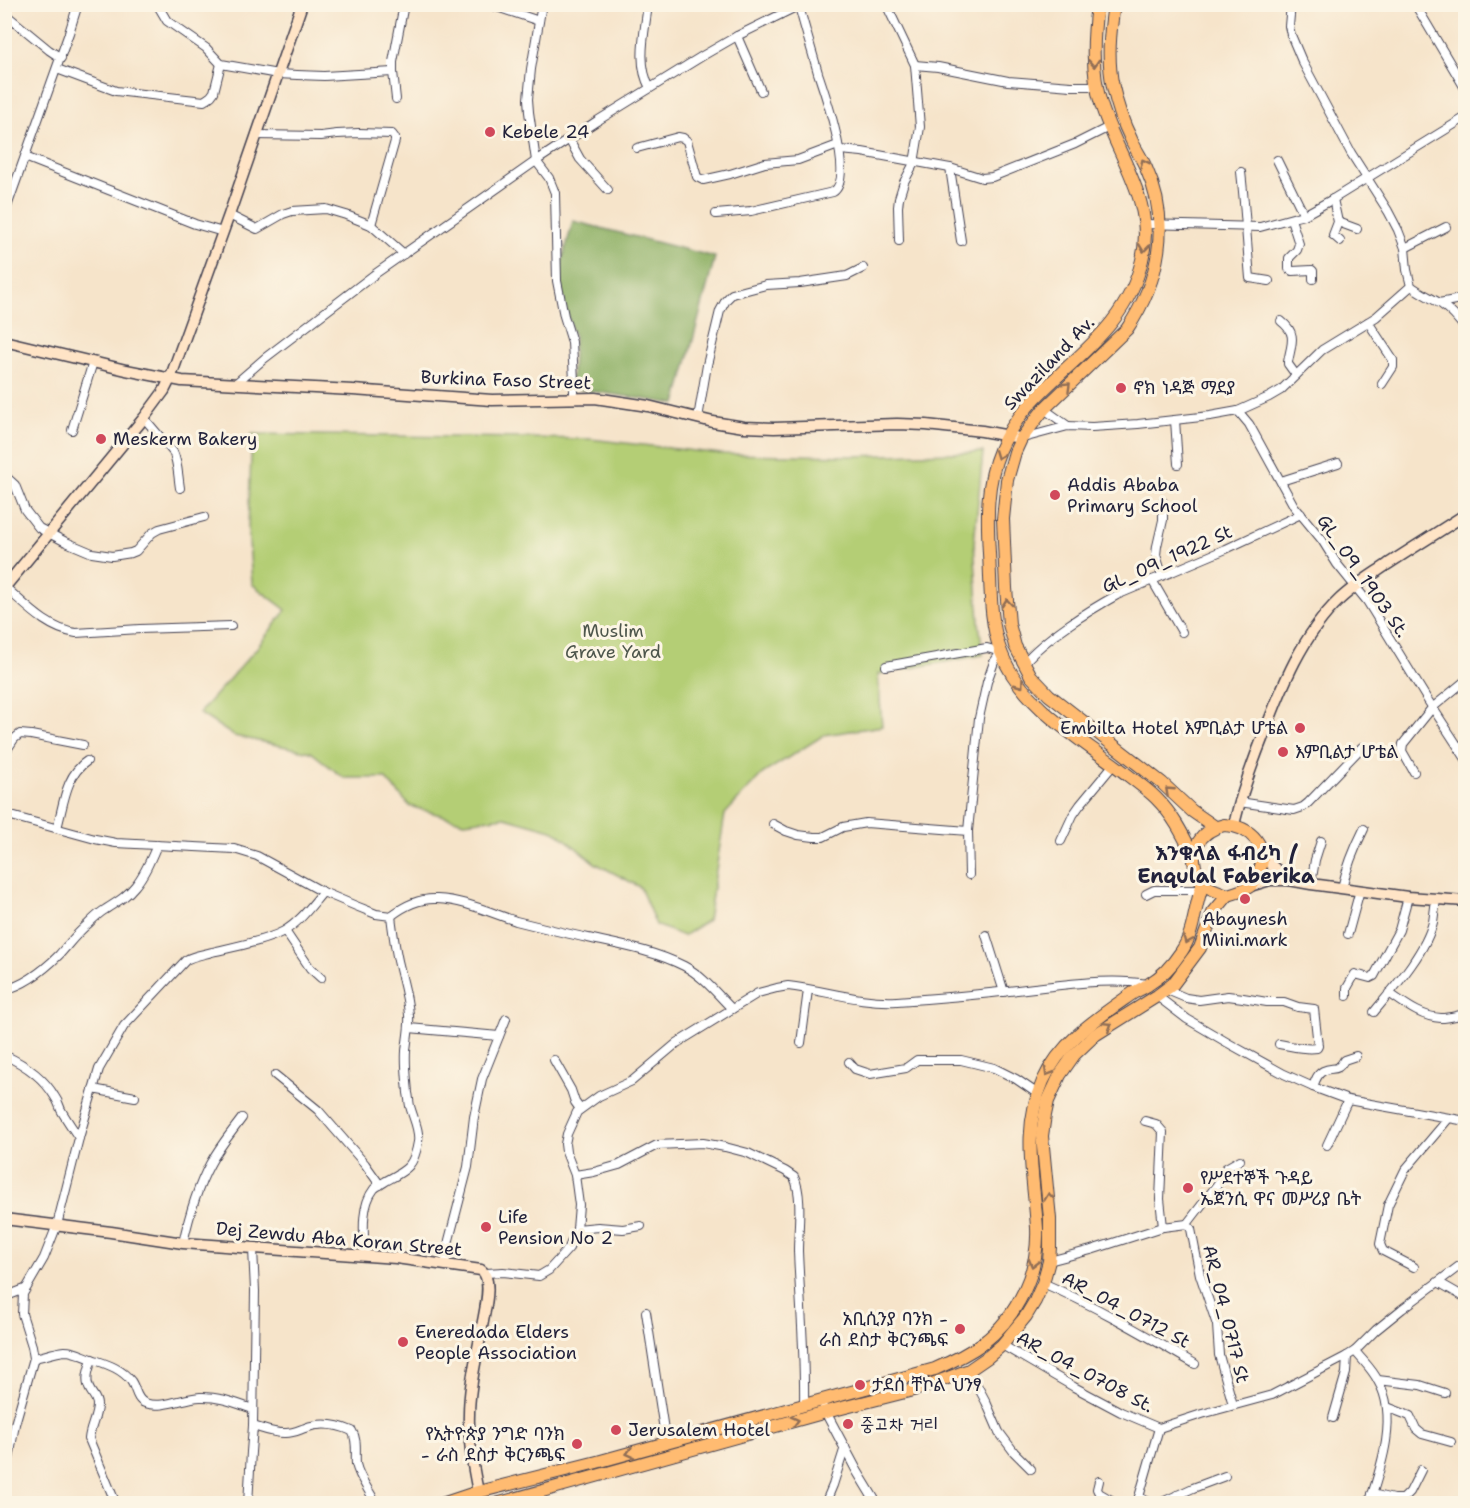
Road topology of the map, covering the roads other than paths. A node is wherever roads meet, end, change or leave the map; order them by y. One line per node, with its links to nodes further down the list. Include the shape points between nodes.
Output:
1 (157, 4): 18 (street, via 168,21)
2 (302, 4): 22 (main road)
3 (404, 4): 21 (street)
4 (488, 4): 15 (street)
5 (542, 4): 15 (street)
6 (886, 4): 19 (street)
7 (1098, 4): 23 (main road, Swaziland Av., one-way to 23, via 1094,27)
8 (1114, 4): 51 (main road, Swaziland Av., one-way to 8, via 1151,180 1124,124 1110,74)
9 (1291, 4): 40 (street, via 1289,26 1294,43)
10 (1415, 4): 25 (street)
11 (75, 5): 17 (street)
12 (646, 5): 24 (street, via 642,66)
13 (801, 5): 16 (street); 32 (street)
14 (4, 13): 17 (street)
15 (539, 21): 36 (street, via 528,99)
16 (737, 36): 24 (street); 26 (street)
17 (61, 58): 20 (street)
18 (221, 64): 20 (street, via 214,92 204,101 116,91); 22 (street)
19 (915, 65): 23 (street, via 1008,81); 37 (street, via 920,127)
20 (57, 69): 34 (street)
21 (393, 72): 22 (street); 27 (street)
22 (278, 74): 30 (main road)
23 (1096, 86): 29 (main road, Swaziland Av.)
24 (650, 88): 31 (street)
25 (1466, 90)
26 (761, 91)
27 (396, 99)
28 (1466, 117): 40 (street)
29 (1108, 127): 38 (street, via 992,177 982,178); 50 (main road, Swaziland Av., via 1138,192)
30 (256, 135): 47 (main road); 52 (street, via 392,134 395,141)
31 (569, 139): 36 (street); 41 (street, via 580,159)
32 (839, 147): 33 (street, via 703,180 697,177 683,138); 37 (street); 44 (street, via 840,183 836,191 762,209)
33 (637, 148)
34 (25, 157): 43 (street); 56 (street)
35 (1277, 160): 45 (street)
36 (536, 161): 61 (street); 77 (street, via 555,193 556,281 572,342)
37 (914, 163): 38 (street); 57 (street, via 899,198)
38 (950, 168): 58 (street)
39 (1240, 172): 53 (street)
40 (1367, 178): 42 (street); 60 (street)
41 (608, 190)
42 (1333, 199): 45 (street); 49 (street)
43 (6, 202): 46 (street)
44 (717, 214)
45 (1304, 214): 48 (street)
46 (4, 215)
47 (229, 216): 52 (street, via 258,229 292,211 326,209); 56 (main road)
48 (1291, 219): 53 (street); 63 (street, via 1299,244 1288,258 1289,269 1312,270)
49 (1338, 222): 55 (street); 59 (street, via 1333,235)
50 (1145, 224): 51 (street); 85 (main road, Swaziland Av., one-way to 85, via 1140,270 1124,307 1111,325 1037,396)
51 (1161, 224): 53 (street); 78 (main road, Swaziland Av., one-way to 51, via 1127,329 1138,313 1157,260)
52 (370, 225): 61 (street)
53 (1245, 227): 64 (street, via 1250,278)
54 (1446, 227): 60 (street)
55 (1357, 229)
56 (223, 232): 74 (main road)
57 (899, 241)
58 (961, 241)
59 (1340, 242)
60 (1405, 248): 65 (street)
61 (404, 254): 75 (street, via 310,322)
62 (863, 268): 81 (street, via 847,276 766,285 732,294 720,311)
63 (1313, 279)
64 (1269, 281)
65 (1411, 286): 67 (street); 69 (street)
66 (1466, 298): 67 (street)
67 (1440, 303): 70 (street)
68 (1281, 321): 73 (street, via 1292,336 1287,362)
69 (1368, 322): 73 (street, via 1322,350); 76 (street, via 1393,360)
70 (1466, 330)
71 (4, 341): 72 (main road, Burkina Faso Street)
72 (93, 362): 74 (main road, Burkina Faso Street); 84 (street)
73 (1296, 375): 79 (street, via 1269,398)
74 (170, 379): 75 (main road, Burkina Faso Street); 80 (main road)
75 (235, 384): 77 (main road, Burkina Faso Street, via 492,400)
76 (1382, 384)
77 (574, 399): 81 (main road, Burkina Faso Street, via 632,403)
78 (1044, 409): 83 (street); 86 (main road, Swaziland Av.)
79 (1238, 411): 82 (street); 90 (street, GL_09_1903 St.)
80 (144, 418): 91 (street, via 176,457); 96 (main road)
81 (698, 418): 85 (main road, Burkina Faso Street, via 762,428 897,424)
82 (1175, 420): 83 (street); 88 (street)
83 (1068, 426): 86 (street)
84 (72, 430)
85 (1008, 435): 86 (main road, Burkina Faso Street); 103 (main road, Swaziland Av., one-way to 103, via 990,484 987,519 991,600)
86 (1021, 439): 104 (main road, Swaziland Av., one-way to 86, via 1009,624 1003,519 1006,480)
87 (1338, 463): 90 (street)
88 (1178, 464)
89 (4, 474): 96 (street, via 15,485 32,521)
90 (1281, 482): 93 (street, GL_09_1903 St.)
91 (180, 488)
92 (1162, 502): 97 (street, via 1163,520 1156,555)
93 (1300, 514): 97 (street, GL_09_1922 St); 99 (street, GL_09_1903 St.)
94 (1466, 514): 99 (main road)
95 (204, 517): 96 (street, via 159,529 136,551 112,556 83,550)
96 (48, 534): 100 (main road)
97 (1162, 575): 98 (street, GL_09_1922 St)
98 (1152, 580): 102 (street); 104 (street, GL_09_1922 St, via 1102,603)
99 (1356, 585): 107 (street, GL_09_1903 St.); 115 (main road, via 1329,610 1293,664)
100 (5, 587): 101 (street, via 48,623 67,632)
101 (231, 626)
102 (1182, 632)
103 (1001, 652): 105 (street, via 987,648); 113 (main road, Swaziland Av., one-way to 113, via 1016,679 1038,704); 122 (street, via 987,682 979,718)
104 (1024, 663): 119 (main road, Swaziland Av., one-way to 104, via 1048,695)
105 (886, 666)
106 (1466, 680): 107 (street)
107 (1432, 708): 111 (street, GL_09_1903 St.); 114 (street, via 1401,747)
108 (83, 745): 110 (street, via 20,734)
109 (1362, 747): 115 (street, via 1299,809)
110 (4, 754)
111 (1466, 759)
112 (87, 761): 120 (street, via 71,778)
113 (1114, 764): 123 (street, via 1073,814); 127 (main road, Swaziland Av., via 1155,796 1181,830)
114 (1414, 772)
115 (1239, 802): 118 (main road)
116 (4, 814): 120 (street)
117 (773, 824): 122 (street, via 814,837 866,823)
118 (1234, 825): 119 (main road); 126 (main road, via 1251,834)
119 (1215, 827): 127 (main road, via 1200,839)
120 (57, 828): 125 (street, via 116,843)
121 (1364, 829): 133 (street, via 1349,860)
122 (968, 831): 128 (street)
123 (1061, 841)
124 (1321, 841): 130 (street)
125 (157, 845): 135 (street, via 234,849 272,863); 147 (street, via 145,872 125,897 85,926 58,956 30,978)
126 (1261, 850): 129 (main road); 131 (main road, via 1260,870)
127 (1194, 857): 132 (main road)
128 (969, 875)
129 (1289, 880): 130 (main road); 131 (main road)
130 (1311, 884): 133 (main road)
131 (1250, 886): 137 (main road)
132 (1201, 887): 136 (street); 137 (main road); 146 (main road, one-way to 146, via 1187,943)
133 (1342, 888): 134 (main road)
134 (1360, 890): 138 (main road); 143 (street)
135 (323, 892): 141 (street, via 376,914); 142 (street)
136 (1146, 894)
137 (1228, 895): 150 (main road, via 1213,913 1195,956)
138 (1408, 897): 139 (main road); 152 (street, via 1399,930 1374,976 1355,974)
139 (1436, 899): 140 (main road); 151 (street, via 1423,945)
140 (1466, 901)
141 (391, 915): 153 (street, via 417,901 438,899 622,945 687,968); 157 (street)
142 (285, 931): 145 (street); 167 (street, via 186,960 124,1026 106,1055)
143 (1348, 934)
144 (986, 935): 149 (street)
145 (321, 978)
146 (1150, 984): 149 (street, via 1073,984); 168 (main road, one-way to 168, via 1076,1035 1058,1054)
147 (4, 990)
148 (808, 990): 149 (street, via 894,1001); 153 (street, via 777,988 758,993); 159 (street)
149 (1004, 992)
150 (1162, 993): 160 (street, via 1199,1000 1228,996 1314,1009 1317,1048); 166 (street, via 1187,1019); 190 (main road, one-way to 150, via 1050,1206 1042,1136 1052,1094 1074,1055 1089,1041)
151 (1389, 993): 154 (street); 155 (street, via 1428,1015 1444,1018)
152 (1347, 996)
153 (732, 1009): 171 (street, via 669,1048 632,1081)
154 (1374, 1012)
155 (1466, 1014)
156 (507, 1019): 158 (street)
157 (409, 1028): 158 (street); 180 (street, via 408,1090 419,1140 410,1166)
158 (499, 1036): 192 (street, via 482,1079 468,1167)
159 (801, 1043)
160 (1279, 1044)
161 (4, 1055): 176 (street, via 30,1070 48,1087)
162 (1356, 1056): 166 (street, via 1335,1069 1321,1072)
163 (554, 1060): 171 (street)
164 (849, 1062): 168 (street, via 855,1069 870,1074 906,1068 922,1059 961,1060 994,1068)
165 (275, 1075): 180 (street, via 318,1110)
166 (1312, 1087): 170 (street)
167 (93, 1089): 169 (street); 176 (street)
168 (1038, 1094): 210 (main road, one-way to 210, via 1032,1115 1030,1154 1035,1261 1012,1314 982,1344 963,1356)
169 (135, 1097)
170 (1348, 1100): 173 (street); 177 (street)
171 (580, 1109): 179 (street, via 565,1144)
172 (242, 1118): 187 (street, via 205,1174)
173 (1449, 1118): 175 (street); 193 (street, via 1405,1170 1388,1205 1380,1244 1383,1251)
174 (1145, 1121): 184 (street, via 1156,1124 1162,1132)
175 (1466, 1121)
176 (79, 1138): 182 (street)
177 (1328, 1145)
178 (1240, 1160): 185 (street, via 1226,1168)
179 (574, 1175): 186 (street, via 579,1205); 209 (street, via 619,1166 657,1145 703,1143 748,1153 795,1177)
180 (380, 1185): 189 (street, via 367,1204)
181 (4, 1219): 182 (main road, Dej Zewdu Aba Koran Street)
182 (57, 1225): 187 (main road, Dej Zewdu Aba Koran Street); 197 (street, via 44,1258)
183 (641, 1226): 186 (street)
184 (1162, 1227): 185 (street); 190 (street)
185 (1189, 1227): 211 (street, AR_04_0717 St, via 1217,1326 1219,1355)
186 (577, 1229): 194 (street, via 569,1248 542,1275)
187 (183, 1243): 188 (main road, Dej Zewdu Aba Koran Street)
188 (253, 1249): 189 (main road, Dej Zewdu Aba Koran Street); 213 (street)
189 (365, 1256): 192 (main road, Dej Zewdu Aba Koran Street)
190 (1049, 1261): 196 (main road)
191 (1466, 1262): 195 (street, AR_04_0708 St.)
192 (445, 1264): 194 (main road, Dej Zewdu Aba Koran Street)
193 (1414, 1267)
194 (486, 1273): 225 (main road, via 486,1306 469,1415)
195 (1438, 1282): 199 (street); 202 (street, AR_04_0708 St.)
196 (1043, 1283): 201 (main road, via 1026,1316); 205 (street, AR_04_0712 St, via 1119,1320)
197 (24, 1291): 198 (street); 203 (street, via 22,1314)
198 (4, 1297)
199 (1466, 1298)
200 (646, 1312): 218 (street)
201 (1002, 1345): 206 (main road); 216 (street, AR_04_0708 St., via 1074,1388)
202 (1351, 1354): 207 (street); 211 (street, AR_04_0708 St., via 1272,1395); 214 (street)
203 (34, 1358): 204 (street, via 64,1351); 224 (street, via 15,1424)
204 (92, 1359): 213 (street, via 125,1375 140,1400 147,1404 207,1397); 229 (street, via 86,1378 97,1409 88,1439)
205 (1195, 1364)
206 (969, 1370): 210 (main road, via 921,1388); 220 (street, via 999,1432)
207 (1378, 1380): 208 (street, via 1420,1385); 212 (street)
208 (1445, 1393)
209 (804, 1405): 210 (main road); 218 (main road)
210 (823, 1406): 219 (street); 233 (main road, one-way to 210)
211 (1233, 1406): 216 (street, AR_04_0708 St.)
212 (1387, 1407): 217 (street, via 1410,1416 1422,1434); 226 (street, via 1388,1431)
213 (253, 1408): 215 (street)
214 (1334, 1418)
215 (254, 1426): 230 (street); 231 (street, via 285,1434 319,1423 352,1431 358,1472)
216 (1159, 1428): 228 (street)
217 (1451, 1442)
218 (666, 1443): 225 (main road, one-way to 225)
219 (845, 1447): 234 (street); 235 (street)
220 (1031, 1468)
221 (1421, 1470): 226 (street, via 1403,1498)
222 (1224, 1476): 227 (street)
223 (1100, 1481): 236 (street, via 1100,1493)
224 (4, 1488)
225 (478, 1492): 232 (main road)
226 (1372, 1494): 240 (street)
227 (1177, 1495): 238 (street); 239 (street)
228 (1137, 1500): 237 (street)
229 (116, 1503)
230 (248, 1503)
231 (376, 1503)
232 (442, 1503)
233 (496, 1503)
234 (824, 1503)
235 (877, 1503)
236 (1118, 1503)
237 (1152, 1503)
238 (1158, 1503)
239 (1194, 1503)
240 (1369, 1503)

